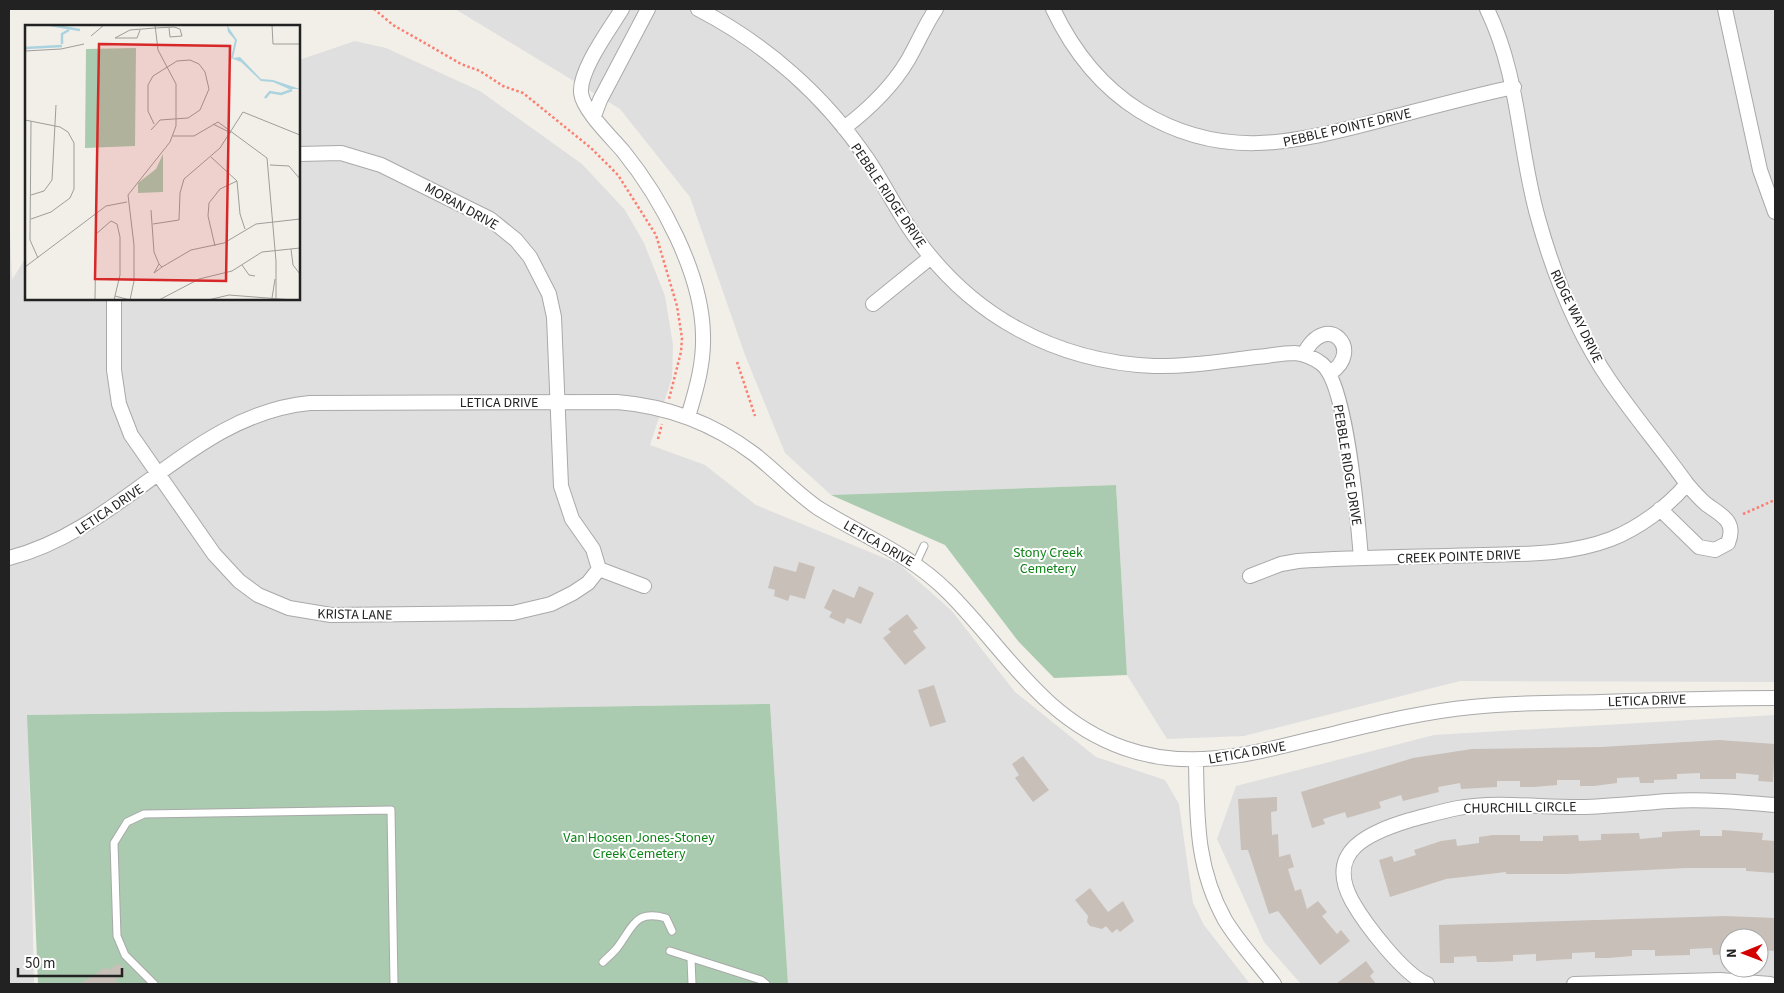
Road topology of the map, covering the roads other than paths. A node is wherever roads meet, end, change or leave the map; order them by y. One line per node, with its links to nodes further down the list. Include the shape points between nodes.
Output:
1 (622, 9): 9 (street, via 581,85 585,106)
2 (648, 9): 9 (street)
3 (698, 9): 10 (street, PEBBLE RIDGE DRIVE, via 732,27 778,60)
4 (936, 9): 10 (street, via 907,62 890,85)
5 (1053, 9): 8 (street, PEBBLE POINTE DRIVE, via 1070,42 1100,81 1133,106 1165,125 1191,135 1239,145 1311,138)
6 (1487, 9): 8 (street, RIDGE WAY DRIVE, via 1506,56)
7 (1726, 9): 12 (street, via 1760,170)
8 (1514, 87): 21 (street, RIDGE WAY DRIVE, via 1537,216 1567,302 1609,380)
9 (594, 116): 19 (street, via 658,202 678,240 696,294 702,318 703,350)
10 (844, 128): 13 (street, PEBBLE RIDGE DRIVE, via 868,159 912,233)
11 (300, 154): 18 (street, MORAN DRIVE, via 334,152 375,162 490,219 516,240 539,272 552,306)
12 (1775, 212)
13 (931, 256): 15 (street); 16 (street, PEBBLE RIDGE DRIVE, via 959,287 993,314 1038,339 1076,354 1156,366)
14 (114, 300): 20 (street, via 114,370 119,404 131,435)
15 (873, 304)
16 (1304, 354): 17 (street, via 1314,358); 17 (street, via 1314,338 1321,334 1335,336 1344,346 1345,354 1338,368)
17 (1330, 373): 25 (street, PEBBLE RIDGE DRIVE, via 1351,469)
18 (557, 402): 19 (street, LETICA DRIVE, via 631,403); 20 (street, LETICA DRIVE, via 293,405 238,422 211,437); 27 (street, MORAN DRIVE, via 561,486 572,519 593,549)
19 (688, 417): 26 (street, LETICA DRIVE, via 752,453 819,508)
20 (158, 476): 24 (street, LETICA DRIVE, via 68,536); 27 (street, KRISTA LANE, via 214,554 239,581 273,603 309,613 500,614 529,610 573,593 588,583)
21 (1687, 484): 22 (street); 22 (street, RIDGE WAY DRIVE, via 1730,522 1732,530 1728,543 1715,550 1700,547)
22 (1660, 509): 25 (street, CREEK POINTE DRIVE, via 1612,539 1575,550)
23 (924, 546): 26 (lane)
24 (9, 558)
25 (1361, 558): 28 (street, CREEK POINTE DRIVE, via 1298,561)
26 (916, 563): 31 (street, LETICA DRIVE, via 959,603 1035,691 1067,719 1089,733 1128,750 1160,758)
27 (599, 569): 29 (street)
28 (1250, 576)
29 (644, 586)
30 (1775, 698): 31 (street, LETICA DRIVE, via 1475,706 1407,716 1236,757)
31 (1196, 761): 41 (street, via 1198,834 1206,879 1226,922)
32 (1775, 805): 42 (street, CHURCHILL CIRCLE, via 1709,801 1459,808 1374,832 1348,854 1345,878 1348,894 1402,967)
33 (672, 931): 36 (lane, via 666,918 653,914 640,917)
34 (670, 951): 35 (lane)
35 (691, 959): 39 (lane); 40 (lane)
36 (603, 962)
37 (154, 984): 38 (lane, via 125,955 117,936 114,843 128,822 144,814 391,810)
38 (394, 984)
39 (692, 984)
40 (766, 984)
41 (1274, 984)
42 (1427, 984)
43 (1574, 984): 44 (street, via 1720,980)
44 (1770, 984)

